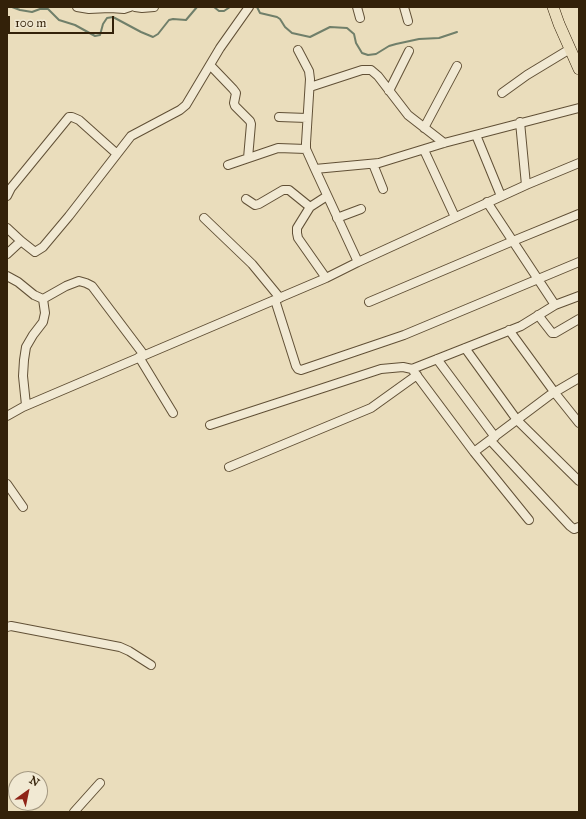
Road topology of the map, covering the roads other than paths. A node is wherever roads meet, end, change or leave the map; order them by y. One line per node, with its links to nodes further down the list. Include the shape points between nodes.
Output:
1 (77, 7): 2 (street, via 89,10)
2 (130, 7)
3 (135, 7): 4 (street)
4 (154, 7)
5 (249, 7): 14 (street)
6 (357, 7): 9 (street)
7 (404, 7): 10 (street)
8 (554, 9): 12 (main road)
9 (360, 18)
10 (408, 21)
11 (298, 50): 17 (street, via 309,72)
12 (570, 50): 16 (main road); 19 (street)
13 (409, 51): 18 (street)
14 (210, 65): 29 (street, via 184,108 134,133); 30 (street, via 236,93 235,106 252,124)
15 (457, 66): 24 (street)
16 (579, 69)
17 (310, 87): 18 (street, via 366,69 374,72); 22 (street)
18 (389, 91): 24 (street, via 408,115)
19 (502, 93)
20 (579, 108): 23 (street)
21 (279, 117): 22 (street)
22 (307, 118): 27 (street)
23 (520, 122): 25 (street); 35 (street)
24 (424, 128): 26 (street)
25 (476, 135): 26 (street); 39 (street)
26 (444, 143): 28 (street)
27 (306, 149): 30 (street, via 278,148); 34 (street)
28 (424, 150): 32 (street); 45 (street)
29 (117, 154): 37 (street, via 79,120 69,117); 49 (street, via 43,247 35,252)
30 (248, 158): 33 (street)
31 (579, 163): 35 (street)
32 (373, 164): 34 (street); 36 (street)
33 (228, 165)
34 (315, 169): 38 (street)
35 (526, 185): 39 (street)
36 (383, 189)
37 (7, 196)
38 (327, 196): 42 (street); 47 (street)
39 (501, 196): 41 (street)
40 (246, 199): 42 (street, via 255,205 283,190 289,190)
41 (487, 202): 45 (street); 50 (street)
42 (310, 207): 55 (street, via 297,228 298,238)
43 (361, 208): 47 (street)
44 (579, 214): 50 (street)
45 (455, 217): 52 (street)
46 (204, 218): 59 (street, via 252,264)
47 (337, 218): 52 (street)
48 (7, 228): 49 (street)
49 (21, 241): 51 (street)
50 (512, 241): 56 (street); 60 (street)
51 (7, 254)
52 (358, 262): 55 (street)
53 (579, 262): 56 (street)
54 (7, 276): 58 (street)
55 (326, 278): 59 (street)
56 (538, 279): 59 (street, via 404,334 301,370 296,366); 61 (street)
57 (579, 296): 61 (street)
58 (43, 299): 66 (street, via 79,281 92,286); 71 (street, via 43,322 26,347)
59 (278, 299): 66 (street)
60 (369, 302)
61 (555, 305): 62 (street)
62 (538, 316): 63 (street, via 552,333); 64 (street)
63 (579, 319)
64 (509, 330): 65 (street); 70 (street)
65 (465, 348): 67 (street); 74 (street)
66 (142, 356): 71 (street); 72 (street)
67 (437, 359): 68 (street); 77 (street)
68 (414, 372): 76 (street, via 403,367 381,370); 78 (street); 79 (street, via 371,408)
69 (579, 378): 70 (street)
70 (555, 392): 74 (street); 75 (street)
71 (26, 405): 73 (street)
72 (173, 413)
73 (7, 416)
74 (517, 420): 77 (street); 80 (street)
75 (579, 423)
76 (210, 425)
77 (492, 438): 78 (street); 84 (street)
78 (474, 452): 83 (street)
79 (229, 467)
80 (579, 481)
81 (7, 485): 82 (street)
82 (23, 507)
83 (529, 520)
84 (577, 531)
85 (7, 627): 86 (street, via 124,648)
86 (151, 666)
87 (100, 783): 88 (street)
88 (74, 812)

